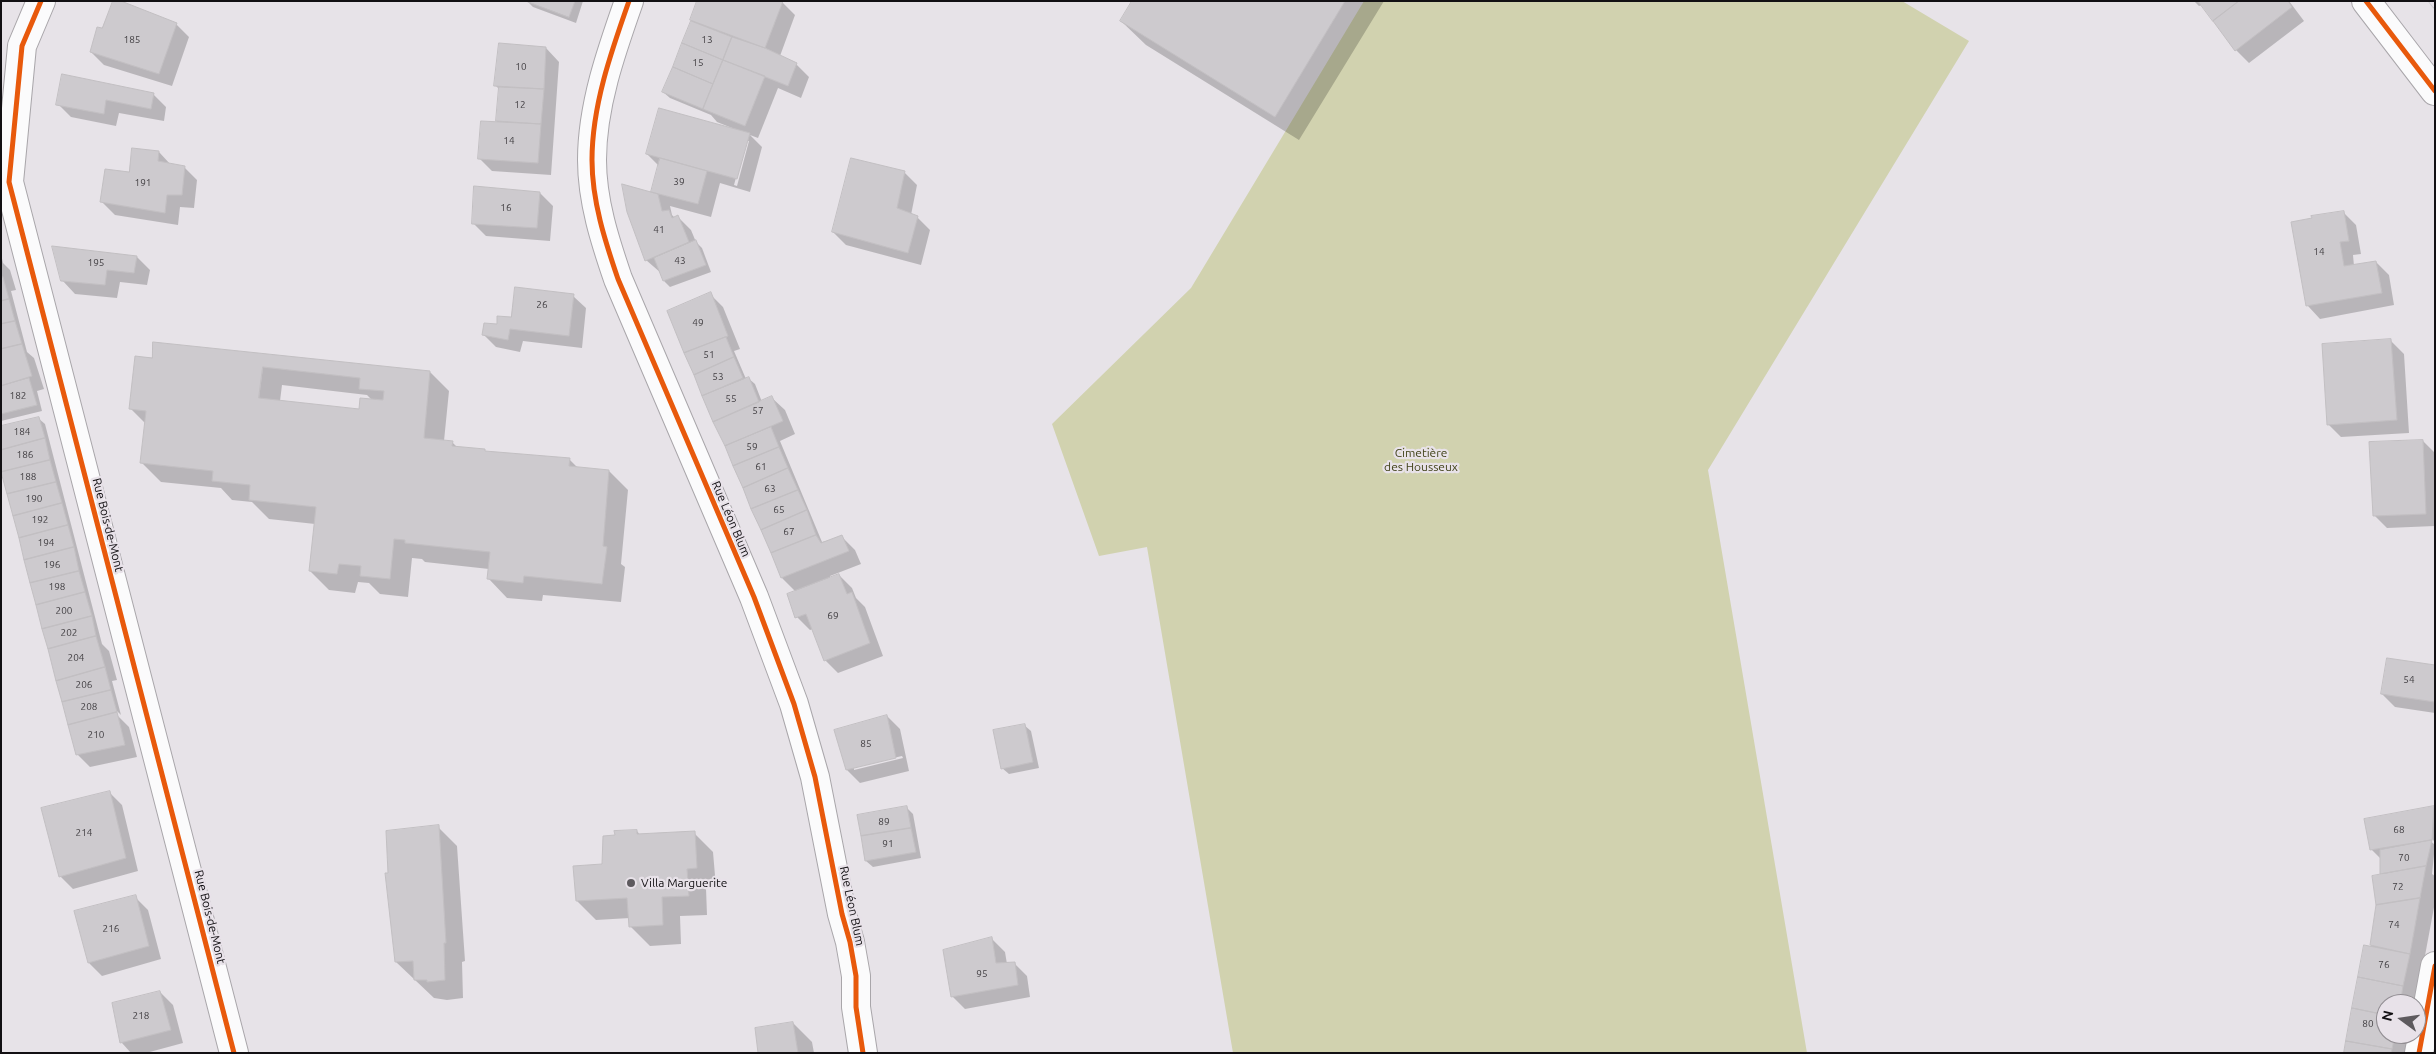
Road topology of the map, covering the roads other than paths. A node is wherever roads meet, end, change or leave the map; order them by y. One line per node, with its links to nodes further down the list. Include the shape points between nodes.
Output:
1 (40, 1): 6 (street, Rue Bois-de-Mont, via 22,46 9,182)
2 (629, 1): 7 (street, Rue Léon Blum, via 602,84 595,124 592,161 596,199 618,279 754,597 786,680 815,777 850,942)
3 (2366, 1): 4 (street)
4 (2435, 91)
5 (2435, 966): 8 (street)
6 (234, 1053)
7 (863, 1053)
8 (2419, 1053)

